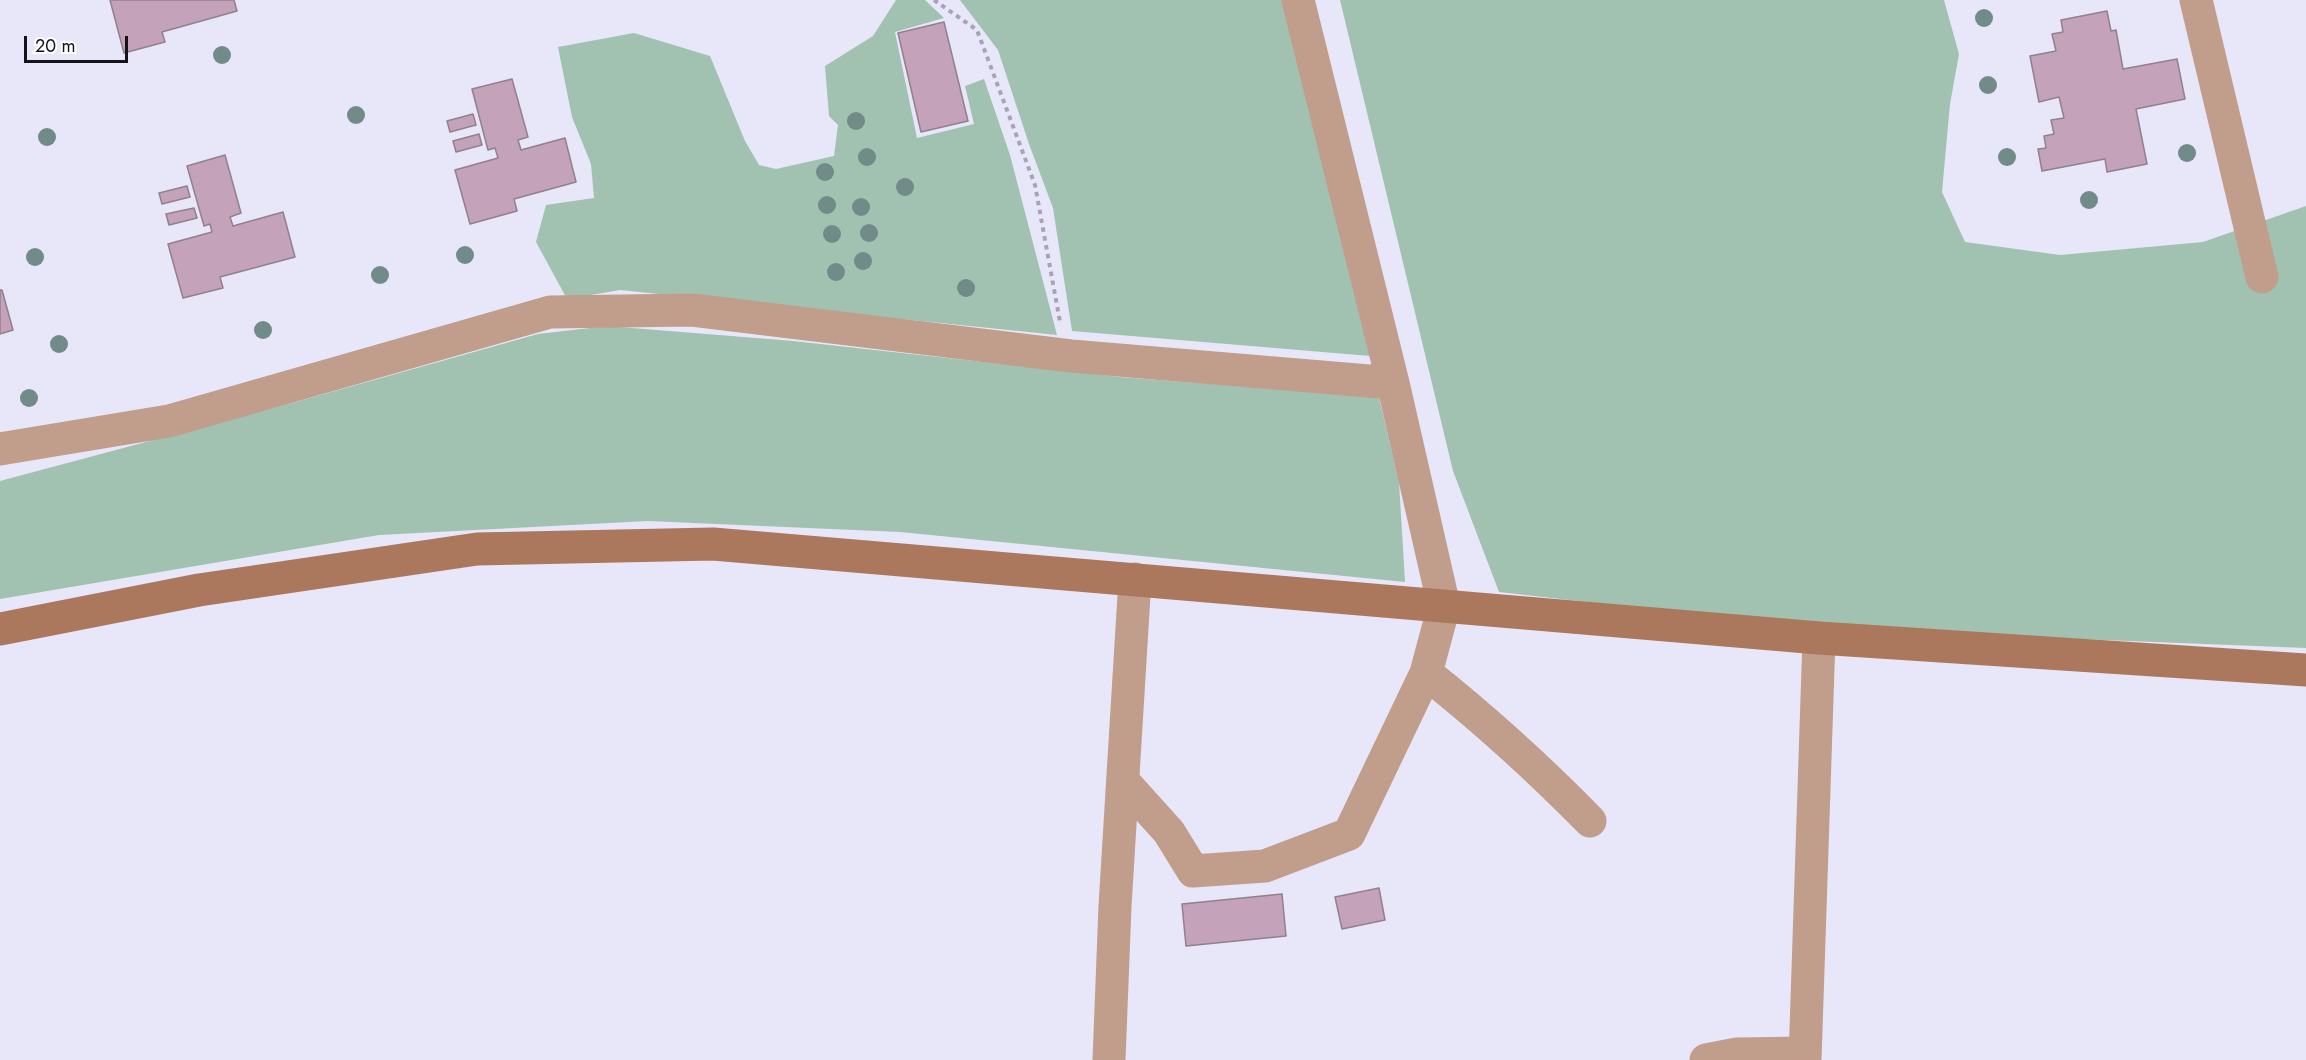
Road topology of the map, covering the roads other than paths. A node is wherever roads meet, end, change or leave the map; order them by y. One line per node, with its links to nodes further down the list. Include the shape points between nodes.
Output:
1 (1298, 0): 4 (street)
2 (2196, 0): 3 (street)
3 (2262, 277)
4 (1393, 383): 5 (street, via 1071,356 692,310 550,312 169,421); 7 (street)
5 (0, 449)
6 (1135, 579): 7 (main road); 8 (main road, via 713,544 477,549 200,590); 12 (street)
7 (1444, 606): 9 (main road); 11 (street)
8 (0, 629)
9 (1820, 638): 10 (main road); 14 (street)
10 (2306, 670)
11 (1426, 673): 12 (street, via 1349,834 1265,866 1193,871 1169,832); 13 (street, via 1484,719)
12 (1123, 781): 15 (street)
13 (1590, 821)
14 (1805, 1057): 16 (street, via 1737,1054)
15 (1109, 1060)
16 (1706, 1060)

